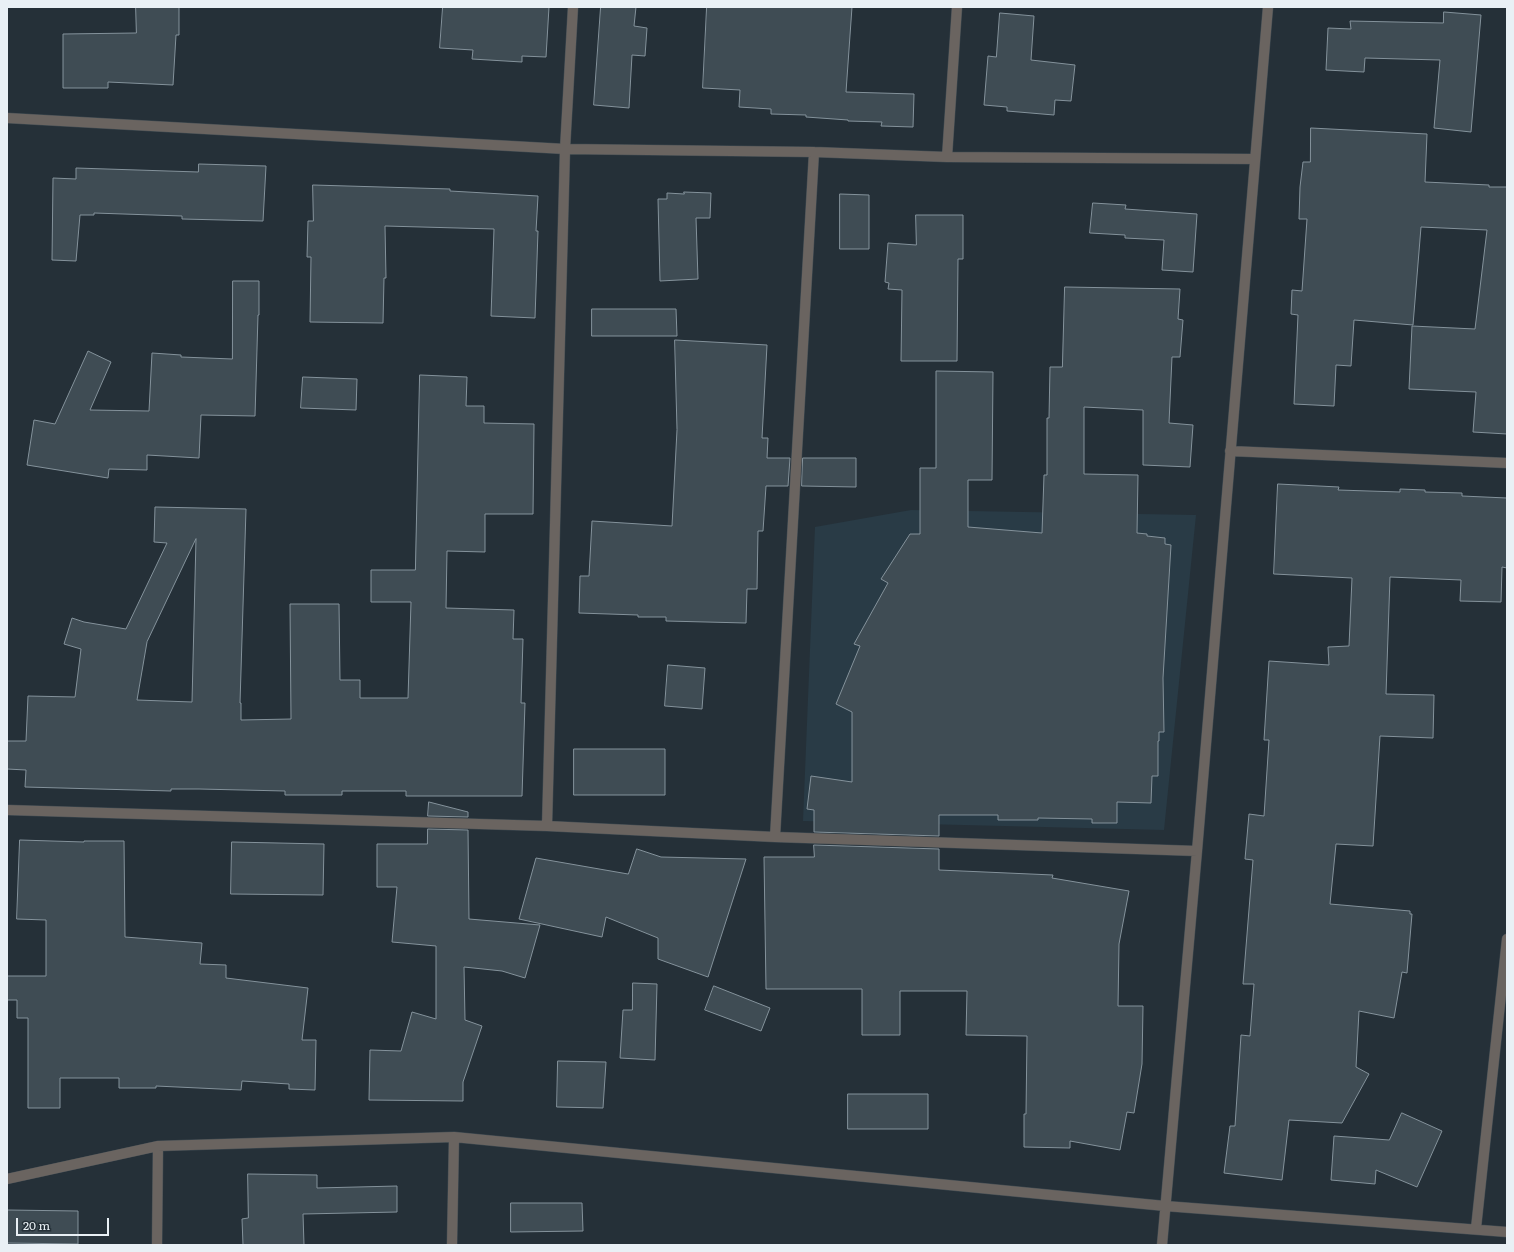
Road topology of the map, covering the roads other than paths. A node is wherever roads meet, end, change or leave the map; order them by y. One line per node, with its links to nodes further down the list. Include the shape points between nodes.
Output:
1 (573, 7): 5 (street)
2 (957, 7): 7 (street)
3 (1268, 7): 8 (street)
4 (7, 118): 5 (street)
5 (565, 149): 6 (street); 12 (street)
6 (814, 152): 7 (street); 13 (street)
7 (947, 157): 8 (street)
8 (1255, 159): 9 (street)
9 (1230, 451): 10 (street); 14 (street)
10 (1507, 463)
11 (7, 810): 12 (street)
12 (547, 826): 13 (street)
13 (775, 837): 14 (street)
14 (1197, 851): 19 (street)
15 (1507, 939): 20 (street)
16 (454, 1137): 17 (street); 19 (street); 23 (street)
17 (158, 1146): 18 (street); 22 (street)
18 (7, 1179)
19 (1165, 1206): 20 (street); 24 (street)
20 (1476, 1228): 21 (street)
21 (1507, 1232)
22 (157, 1245)
23 (452, 1245)
24 (1162, 1245)

